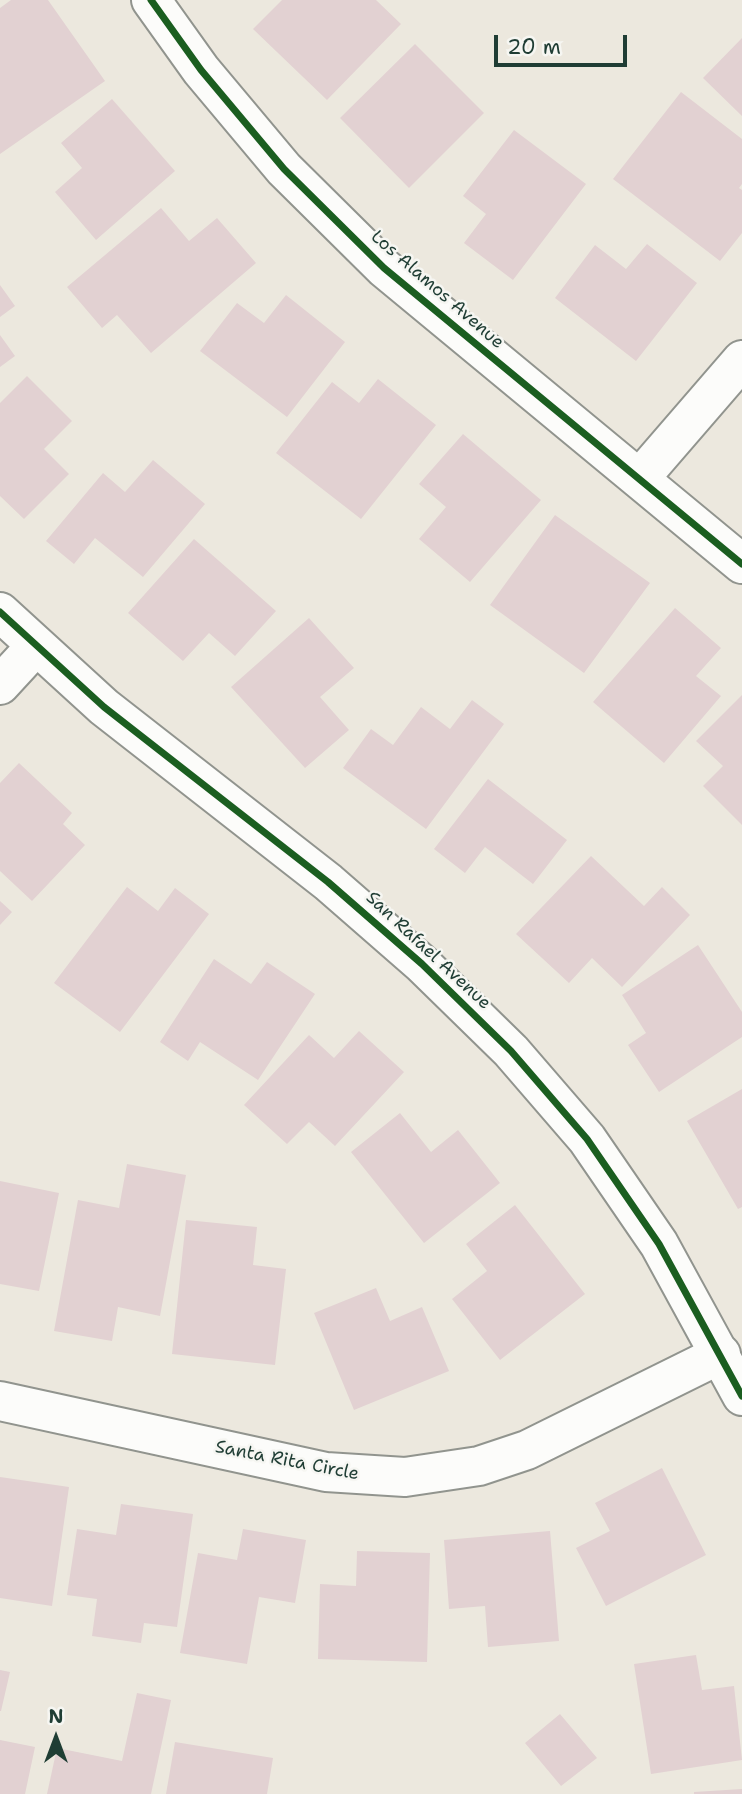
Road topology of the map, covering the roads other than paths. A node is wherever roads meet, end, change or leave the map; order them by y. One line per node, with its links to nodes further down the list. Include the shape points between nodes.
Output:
1 (151, 0): 3 (street, Los Alamos Avenue, via 201,70 284,169 384,268)
2 (742, 360): 3 (street)
3 (640, 478): 4 (street, Los Alamos Avenue)
4 (742, 564)
5 (0, 612): 6 (street, San Rafael Avenue)
6 (35, 646): 7 (street); 8 (street, San Rafael Avenue, via 104,708 328,881 511,1051 587,1139 659,1244)
7 (0, 685)
8 (721, 1354): 9 (street, San Rafael Avenue); 10 (street, Santa Rita Circle, via 527,1450 479,1466 405,1477 326,1472)
9 (742, 1396)
10 (0, 1401)

